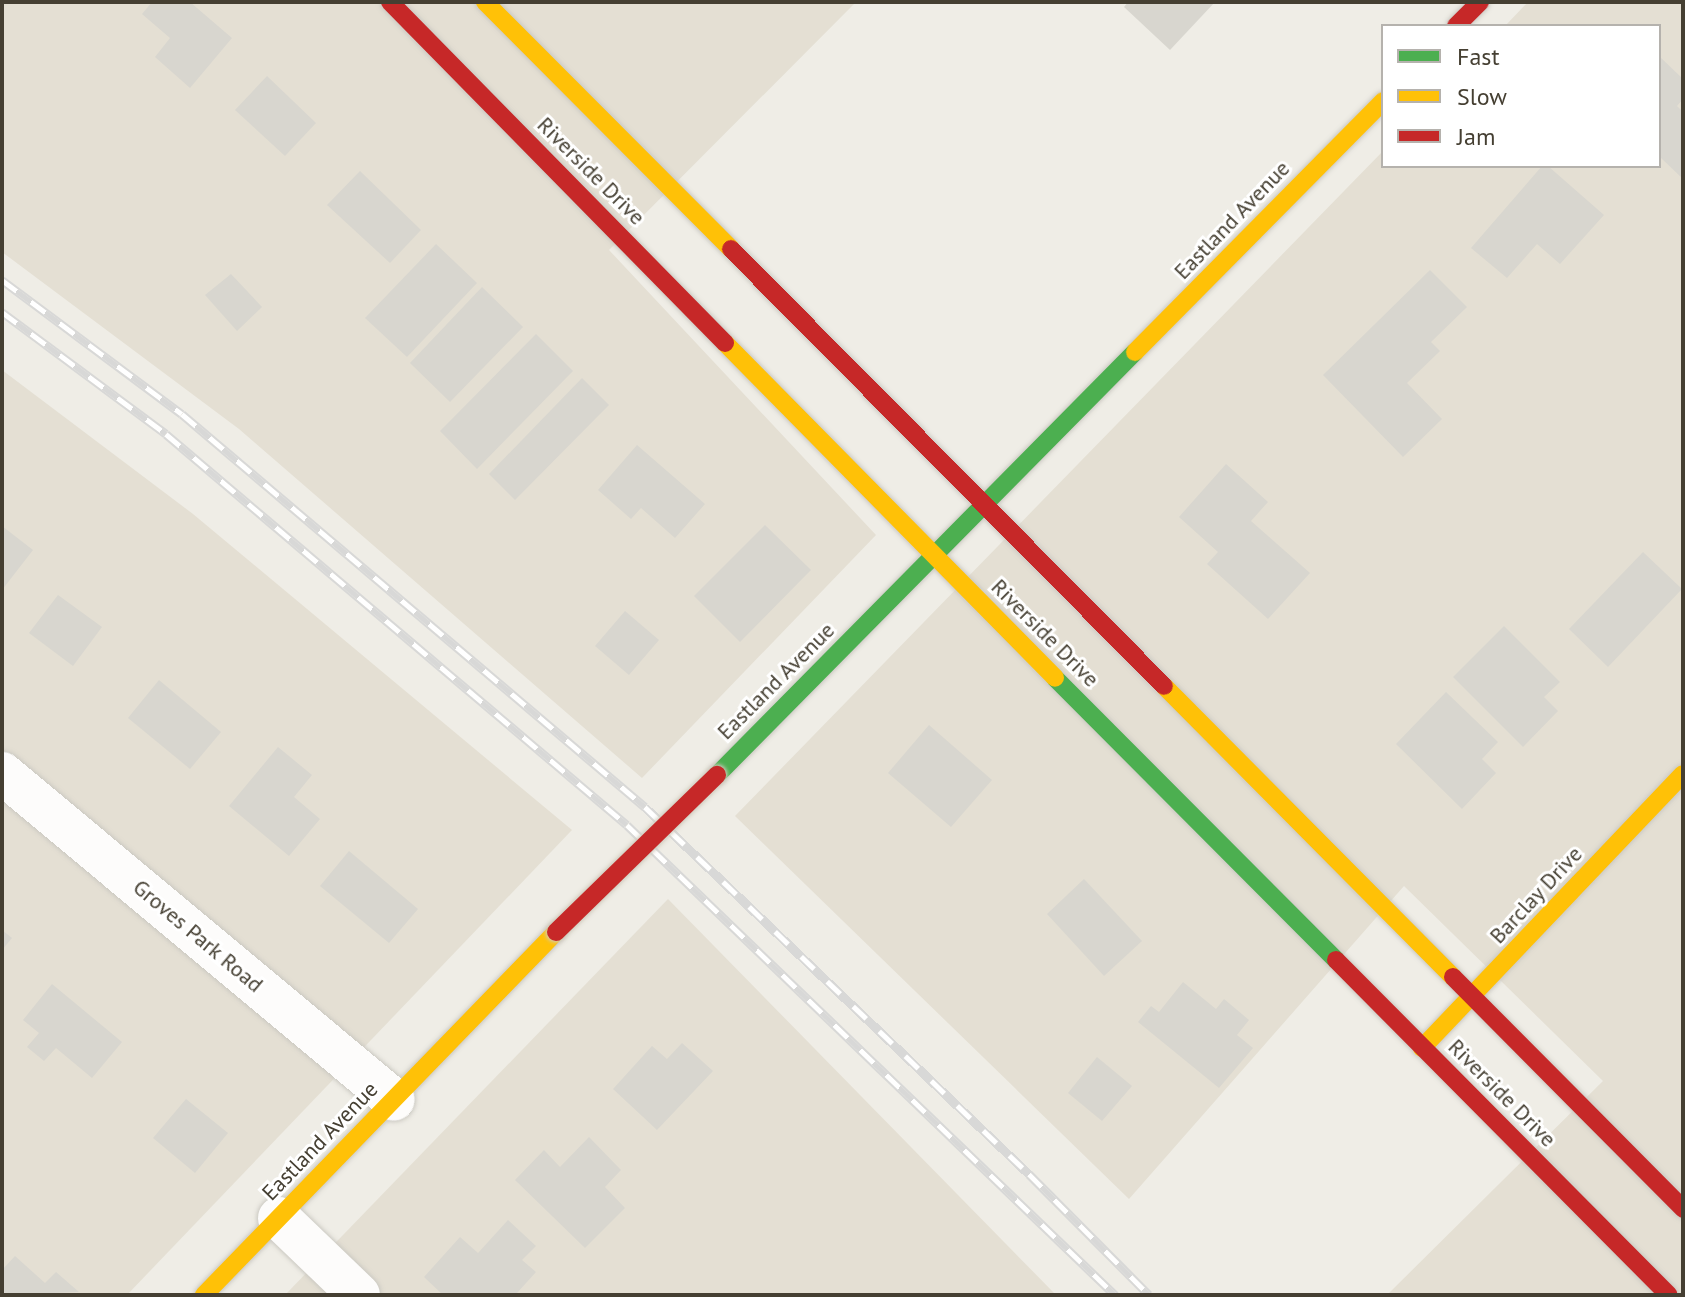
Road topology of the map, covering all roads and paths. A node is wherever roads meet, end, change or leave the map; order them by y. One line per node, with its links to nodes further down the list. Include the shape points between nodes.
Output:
1 (390, 2): 7 (street, Riverside Drive)
2 (485, 2): 6 (street, Riverside Drive)
3 (1480, 2): 4 (street)
4 (1458, 24)
5 (1381, 103): 6 (street, Eastland Avenue)
6 (987, 505): 7 (street, Eastland Avenue); 10 (street, Riverside Drive)
7 (934, 556): 11 (street, Riverside Drive); 12 (street, Eastland Avenue, bridge)
8 (2, 773): 12 (street, Groves Park Road)
9 (1683, 774): 10 (street, Barclay Drive)
10 (1473, 997): 11 (street, Barclay Drive); 13 (street, Riverside Drive)
11 (1422, 1048): 17 (street, Riverside Drive)
12 (394, 1100): 14 (street, Eastland Avenue)
13 (1683, 1209)
14 (279, 1218): 15 (street, Eastland Avenue); 16 (street)
15 (204, 1295)
16 (359, 1295)
17 (1669, 1295)

